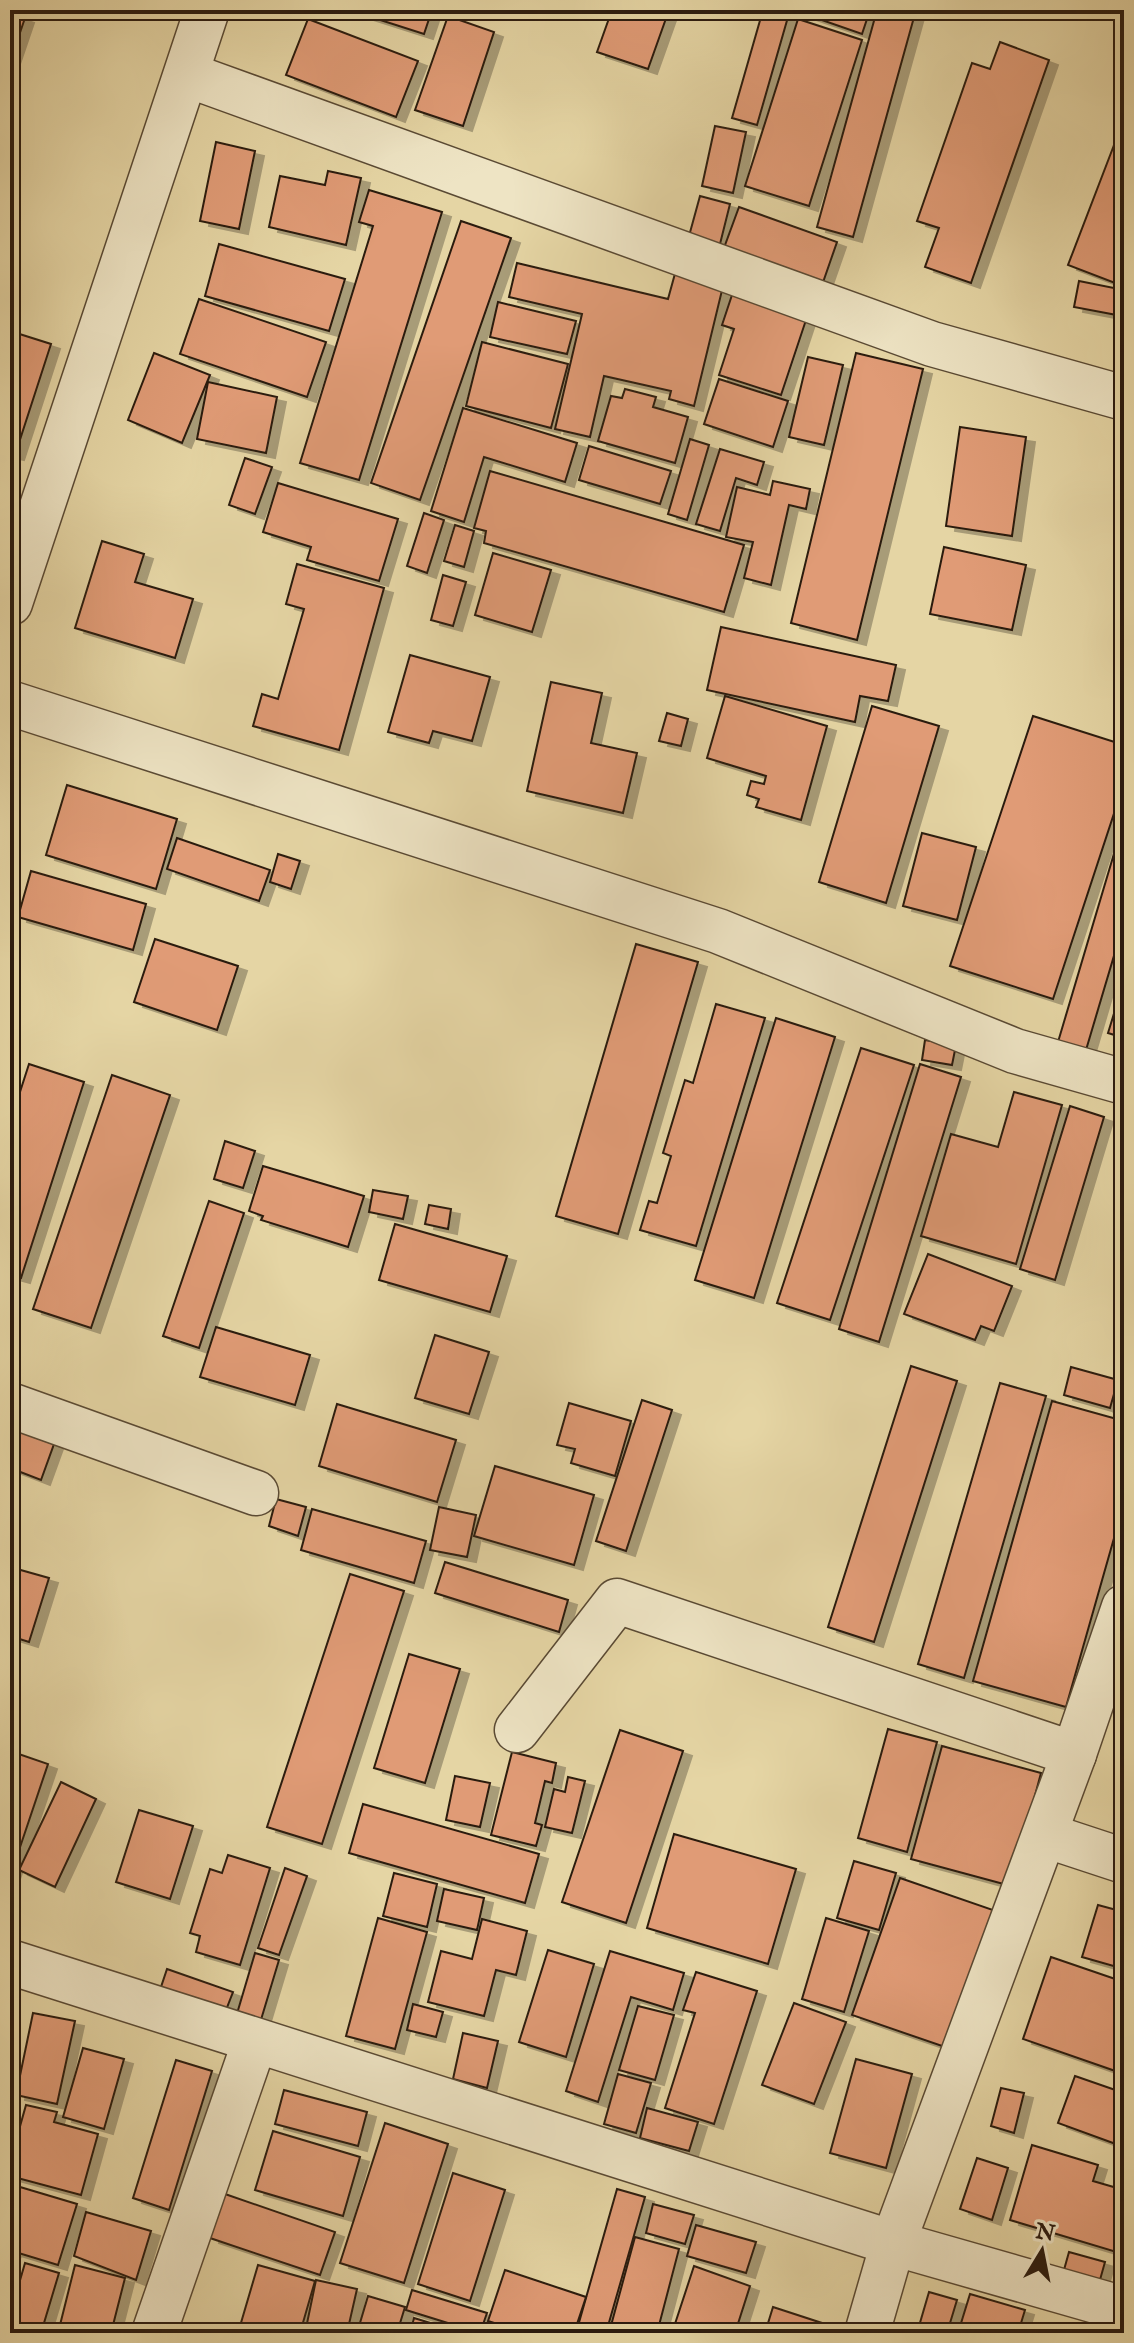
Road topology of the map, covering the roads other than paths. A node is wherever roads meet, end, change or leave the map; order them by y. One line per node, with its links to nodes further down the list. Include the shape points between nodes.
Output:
1 (207, 10): 2 (street)
2 (188, 75): 3 (street, via 932,344); 4 (street)
3 (1124, 398)
4 (10, 603)
5 (10, 703): 6 (street, via 718,931 1015,1051)
6 (1124, 1082)
7 (10, 1405): 8 (street)
8 (256, 1493)
9 (1124, 1607): 11 (street)
10 (517, 1730): 11 (street, via 617,1601)
11 (1074, 1754): 12 (street)
12 (1045, 1835): 13 (street); 16 (street)
13 (1124, 1861)
14 (10, 1962): 15 (street)
15 (255, 2041): 16 (street); 18 (street)
16 (893, 2243): 17 (street); 19 (street)
17 (1124, 2309)
18 (154, 2333)
19 (867, 2333)

